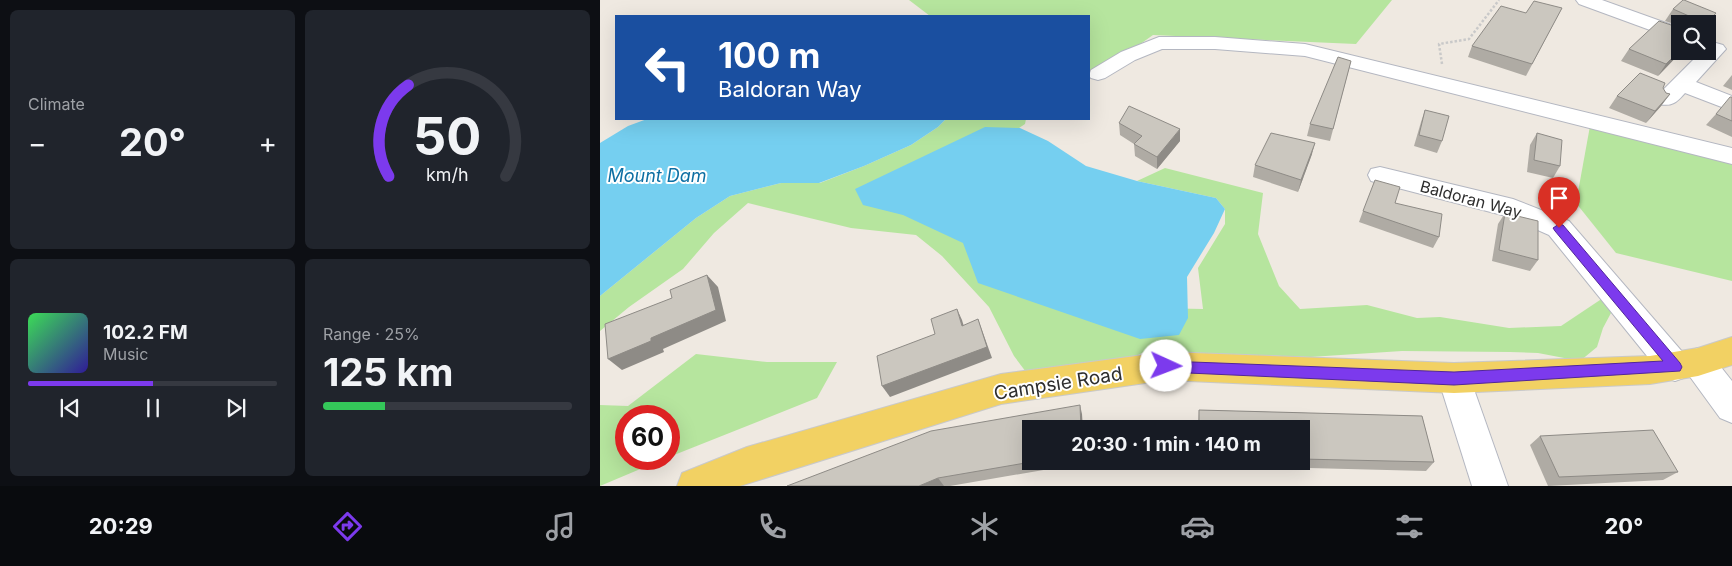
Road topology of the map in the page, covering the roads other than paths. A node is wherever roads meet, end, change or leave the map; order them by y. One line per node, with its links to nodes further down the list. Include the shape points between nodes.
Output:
1 (1585, 0): 2 (street)
2 (1671, 32)
3 (1718, 50): 5 (street, via 1674,92)
4 (1098, 74): 6 (street, via 1159,43 1215,42 1305,50)
5 (1732, 104)
6 (1732, 156)
7 (1380, 175): 9 (street, Baldoran Way, via 1513,208 1559,228)
8 (1732, 351): 9 (main road, Campsie Road)
9 (1686, 364): 10 (main road, Campsie Road); 11 (street, Baldoran Way)
10 (1454, 378): 12 (main road, Campsie Road, via 1166,366 1002,389 747,465); 13 (street)
11 (1732, 407)
12 (695, 486)
13 (1490, 486)

